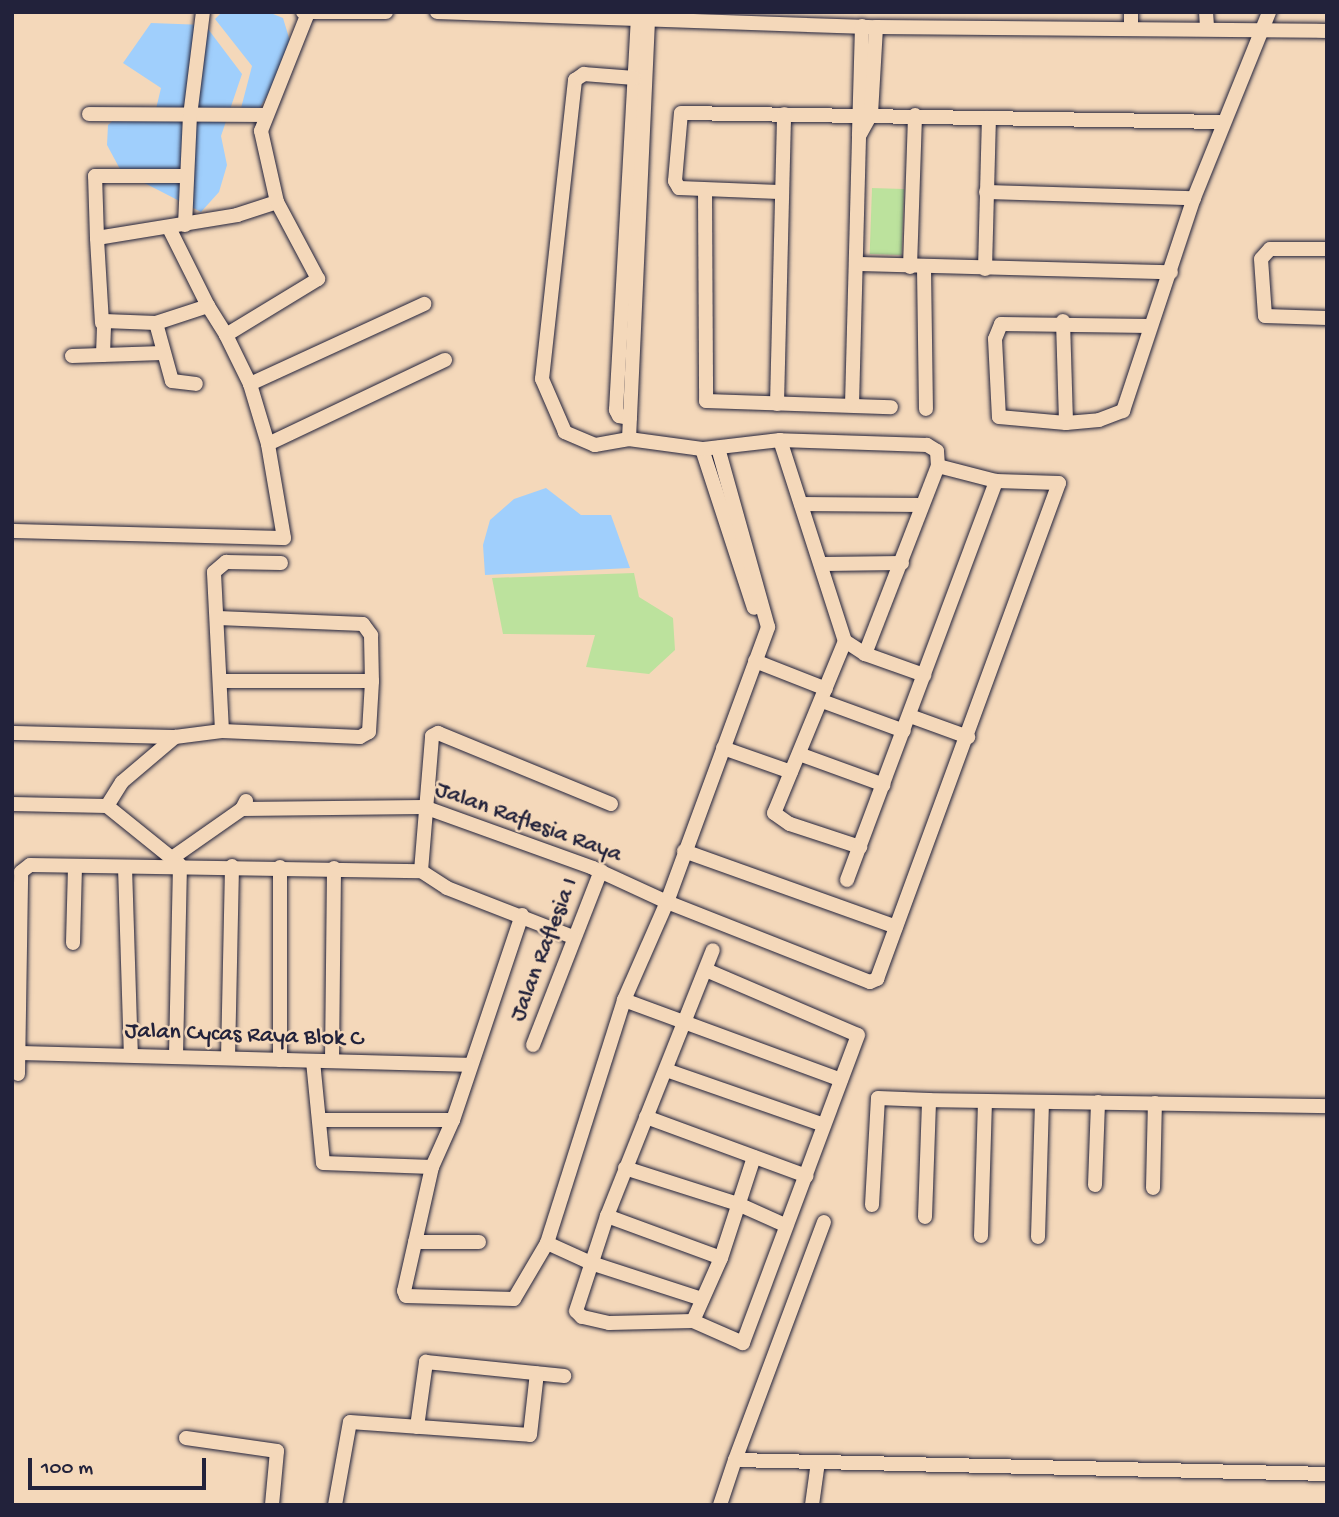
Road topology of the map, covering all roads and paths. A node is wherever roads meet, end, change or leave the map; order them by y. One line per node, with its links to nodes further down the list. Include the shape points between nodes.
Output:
1 (203, 12): 20 (street)
2 (386, 12): 6 (street)
3 (437, 12): 7 (street)
4 (1131, 12): 11 (street)
5 (1269, 12): 12 (street)
6 (305, 13): 18 (street)
7 (558, 13): 8 (street)
8 (637, 18): 10 (street); 14 (street); 55 (street)
9 (1206, 20): 11 (street); 12 (street)
10 (860, 22): 11 (street); 17 (street, via 868,66)
11 (1131, 28)
12 (1261, 29): 13 (street); 22 (street)
13 (1327, 31)
14 (634, 78): 55 (street, via 616,410 619,416); 57 (street, via 584,74 575,80 542,379 565,432 574,439 595,445)
15 (89, 114): 20 (street)
16 (784, 114): 17 (street); 24 (street, via 681,113 676,184 681,189); 25 (street)
17 (864, 114): 19 (street); 33 (street, via 859,136)
18 (264, 115): 20 (street); 28 (street, via 261,131)
19 (915, 115): 21 (street); 34 (street)
20 (190, 116): 23 (street)
21 (989, 118): 22 (street); 26 (street)
22 (1223, 122): 27 (street)
23 (187, 176): 29 (street); 31 (street, via 95,176)
24 (705, 190): 25 (street); 51 (street, via 705,396 708,403)
25 (779, 192): 51 (street)
26 (986, 192): 27 (street); 35 (street)
27 (1194, 198): 36 (street)
28 (277, 202): 29 (street); 44 (street, via 318,279)
29 (185, 225): 30 (street)
30 (169, 228): 31 (street); 38 (street)
31 (97, 238): 41 (street)
32 (1327, 249): 39 (street, via 1270,249 1261,259 1265,316)
33 (857, 264): 34 (street); 52 (street)
34 (917, 268): 35 (street); 54 (street)
35 (985, 269): 36 (street)
36 (1171, 272): 43 (street)
37 (424, 304): 50 (street)
38 (208, 306): 42 (street); 44 (street)
39 (1327, 318)
40 (1063, 321): 43 (street); 56 (street); 56 (street, via 998,326 996,407 1002,419)
41 (102, 323): 42 (street); 46 (street)
42 (156, 323): 45 (street)
43 (1150, 326): 56 (street, via 1123,411 1099,420)
44 (226, 335): 50 (street)
45 (163, 353): 46 (street); 49 (street, via 172,382)
46 (103, 355): 47 (street)
47 (72, 356)
48 (445, 360): 59 (street)
49 (196, 384)
50 (250, 384): 59 (street)
51 (777, 404): 52 (street)
52 (852, 405): 53 (street)
53 (891, 407)
54 (926, 409)
55 (630, 418): 57 (street)
56 (1066, 423)
57 (629, 439): 61 (street)
58 (780, 440): 60 (street); 62 (street, via 927,445 937,451); 64 (street)
59 (268, 444): 66 (street, via 284,538)
60 (718, 448): 61 (street); 67 (street)
61 (702, 449): 67 (street)
62 (938, 466): 63 (street); 65 (street)
63 (996, 481): 75 (street); 84 (street, via 1059,484)
64 (801, 504): 65 (street); 70 (street)
65 (922, 506): 69 (street)
66 (12, 531)
67 (745, 558): 74 (street, via 761,640)
68 (281, 563): 71 (street, via 218,565 214,572)
69 (902, 563): 70 (street); 73 (street)
70 (823, 564): 72 (street)
71 (218, 618): 76 (street); 77 (street, via 363,624 372,635)
72 (845, 641): 73 (street); 78 (street)
73 (865, 654): 75 (street)
74 (755, 662): 78 (street); 85 (street)
75 (924, 675): 79 (street)
76 (220, 681): 77 (street); 80 (street)
77 (372, 681): 80 (street, via 366,737)
78 (824, 695): 81 (street); 86 (street)
79 (911, 716): 81 (street); 84 (street)
80 (222, 731): 83 (street)
81 (904, 731): 88 (street)
82 (12, 733): 83 (street)
83 (175, 737): 92 (street, via 121,782)
84 (968, 737): 106 (street)
85 (723, 748): 87 (street); 94 (street)
86 (799, 754): 87 (street); 88 (street)
87 (791, 772): 93 (street, via 775,817)
88 (884, 785): 93 (street)
89 (425, 802): 91 (street, via 432,736 444,732); 95 (street, Jalan Raflesia Raya, via 242,809); 101 (street); 102 (street, Jalan Raflesia Raya)
90 (12, 804): 92 (street)
91 (611, 804)
92 (107, 806): 95 (street)
93 (860, 847): 103 (street)
94 (684, 851): 104 (street); 106 (street)
95 (176, 862): 96 (street); 98 (street); 116 (street)
96 (232, 866): 99 (street); 117 (street)
97 (75, 867): 98 (street); 108 (street); 114 (street, via 30,865 21,872)
98 (125, 867): 115 (street)
99 (280, 867): 100 (street); 118 (street)
100 (334, 868): 101 (street); 120 (street)
101 (421, 871): 105 (street, via 447,888)
102 (601, 871): 104 (street, Jalan Raflesia Raya); 107 (street, Jalan Raflesia I)
103 (847, 880)
104 (667, 902): 106 (street, Jalan Raflesia Raya, via 872,982); 111 (street)
105 (522, 915): 107 (street); 121 (street)
106 (896, 927)
107 (573, 937): 113 (street, Jalan Raflesia I)
108 (73, 943)
109 (713, 950): 110 (street)
110 (706, 970): 112 (street); 124 (street, via 855,1031 858,1041)
111 (624, 1000): 112 (street); 151 (street)
112 (683, 1024): 122 (street); 124 (street)
113 (533, 1045)
114 (18, 1053): 115 (street, Jalan Cycas Raya Blok C); 123 (street)
115 (131, 1055): 116 (street, Jalan Cycas Raya Blok C)
116 (176, 1055): 117 (street, Jalan Cycas Raya Blok C)
117 (228, 1058): 118 (street, Jalan Cycas Raya Blok C)
118 (280, 1060): 119 (street, Jalan Cycas Raya Blok C)
119 (313, 1061): 120 (street, Jalan Cycas Raya Blok C); 132 (street)
120 (332, 1061): 121 (street, Jalan Cycas Raya Blok C)
121 (468, 1065): 133 (street)
122 (666, 1070): 131 (street); 134 (street)
123 (18, 1074)
124 (841, 1080): 134 (street)
125 (929, 1100): 126 (street); 142 (street, via 878,1098); 144 (street)
126 (985, 1101): 127 (street); 147 (street)
127 (1042, 1102): 128 (street); 148 (street)
128 (1098, 1102): 129 (street); 139 (street)
129 (1155, 1103): 130 (street); 140 (street)
130 (1327, 1106)
131 (646, 1117): 135 (street); 137 (street)
132 (321, 1119): 133 (street); 136 (street, via 319,1155 327,1165)
133 (453, 1119): 136 (street)
134 (824, 1125): 138 (street)
135 (754, 1157): 138 (street); 141 (street)
136 (432, 1167): 149 (street)
137 (625, 1168): 141 (street); 143 (street)
138 (806, 1176): 146 (street)
139 (1095, 1185)
140 (1153, 1188)
141 (738, 1204): 146 (street); 152 (street)
142 (872, 1205)
143 (607, 1216): 152 (street); 153 (street)
144 (925, 1217)
145 (824, 1222): 160 (street)
146 (785, 1225): 155 (street, via 743,1343)
147 (981, 1236)
148 (1038, 1237)
149 (415, 1242): 150 (street); 151 (street, via 404,1291 407,1296 514,1299)
150 (479, 1242)
151 (547, 1243): 153 (street)
152 (721, 1258): 154 (street)
153 (590, 1263): 154 (street); 155 (street, via 576,1311 579,1316 609,1323)
154 (702, 1299): 155 (street)
155 (693, 1321)
156 (537, 1373): 157 (street); 158 (street, via 530,1435); 158 (street, via 426,1362)
157 (564, 1376)
158 (417, 1427): 164 (street, via 348,1424)
159 (186, 1438): 163 (street, via 277,1451)
160 (735, 1460): 161 (street); 165 (street)
161 (818, 1462): 162 (street); 166 (street)
162 (1327, 1474)
163 (272, 1505)
164 (335, 1505)
165 (720, 1505)
166 (812, 1505)

